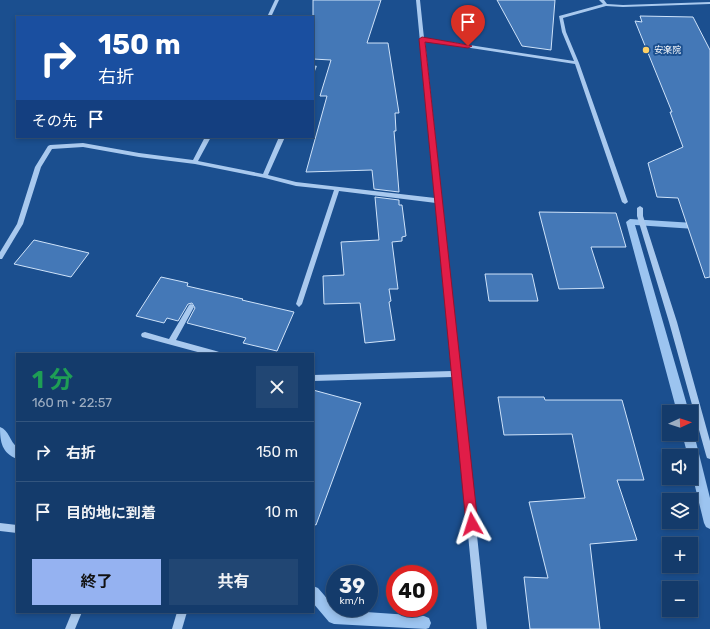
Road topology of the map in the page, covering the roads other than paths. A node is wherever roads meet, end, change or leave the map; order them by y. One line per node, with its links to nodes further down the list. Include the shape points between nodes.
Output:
1 (277, 0): 6 (street)
2 (418, 0): 7 (street)
3 (601, 0): 5 (street)
4 (710, 3): 5 (street)
5 (606, 5): 8 (street, via 561,17 564,32)
6 (269, 16)
7 (422, 39): 8 (street); 14 (street)
8 (577, 63): 15 (street)
9 (207, 138): 11 (street)
10 (282, 138): 12 (street)
11 (195, 162): 12 (street); 17 (street, via 83,145 50,148 38,167 20,224)
12 (265, 176): 13 (street, via 296,184)
13 (338, 189): 14 (street); 18 (street)
14 (440, 201): 23 (street)
15 (625, 202)
16 (640, 208): 25 (street, via 640,216)
17 (0, 257)
18 (299, 304)
19 (191, 307): 21 (street)
20 (145, 335): 21 (street)
21 (171, 342): 22 (street)
22 (212, 353)
23 (457, 374): 24 (street); 32 (street)
24 (314, 378)
25 (710, 455)
26 (0, 526): 27 (street)
27 (16, 529)
28 (77, 613): 30 (street)
29 (182, 613): 31 (street)
30 (70, 629)
31 (177, 629)
32 (482, 629)

